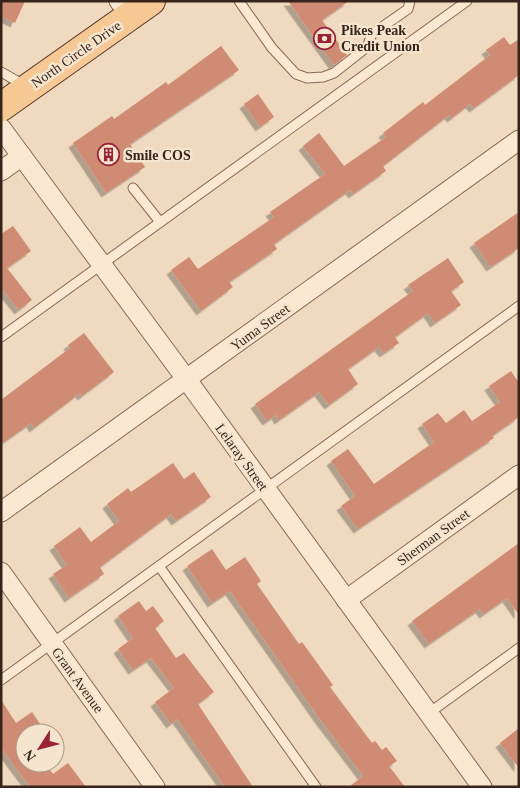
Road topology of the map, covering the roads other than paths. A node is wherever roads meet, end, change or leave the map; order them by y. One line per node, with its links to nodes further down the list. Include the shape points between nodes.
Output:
1 (239, 1): 2 (lane, via 272,48 296,74 307,78 334,73 367,47 372,34 408,9)
2 (410, 1)
3 (467, 1): 13 (lane)
4 (134, 6): 6 (main road, North Circle Drive)
5 (1, 72): 6 (lane)
6 (28, 88): 7 (main road, North Circle Drive)
7 (1, 107)
8 (1, 128): 10 (street, Lelaray Street)
9 (519, 140): 17 (street, Yuma Street)
10 (22, 156): 11 (street); 14 (street, Lelaray Street)
11 (1, 170)
12 (132, 188): 13 (lane)
13 (160, 222): 14 (lane)
14 (102, 264): 16 (lane); 17 (street, Lelaray Street)
15 (519, 306): 19 (lane)
16 (1, 337)
17 (188, 380): 19 (street, Lelaray Street); 20 (street, Yuma Street)
18 (519, 475): 23 (street, Sherman Street)
19 (266, 490): 21 (lane); 23 (street, Lelaray Street)
20 (1, 512)
21 (159, 566): 24 (lane); 29 (lane)
22 (1, 572): 24 (street, Grant Avenue)
23 (346, 600): 27 (street, Lelaray Street)
24 (52, 643): 26 (lane); 28 (street, Grant Avenue)
25 (519, 648): 27 (lane)
26 (1, 680)
27 (429, 713): 30 (street, Lelaray Street)
28 (155, 787)
29 (316, 787)
30 (482, 787)

